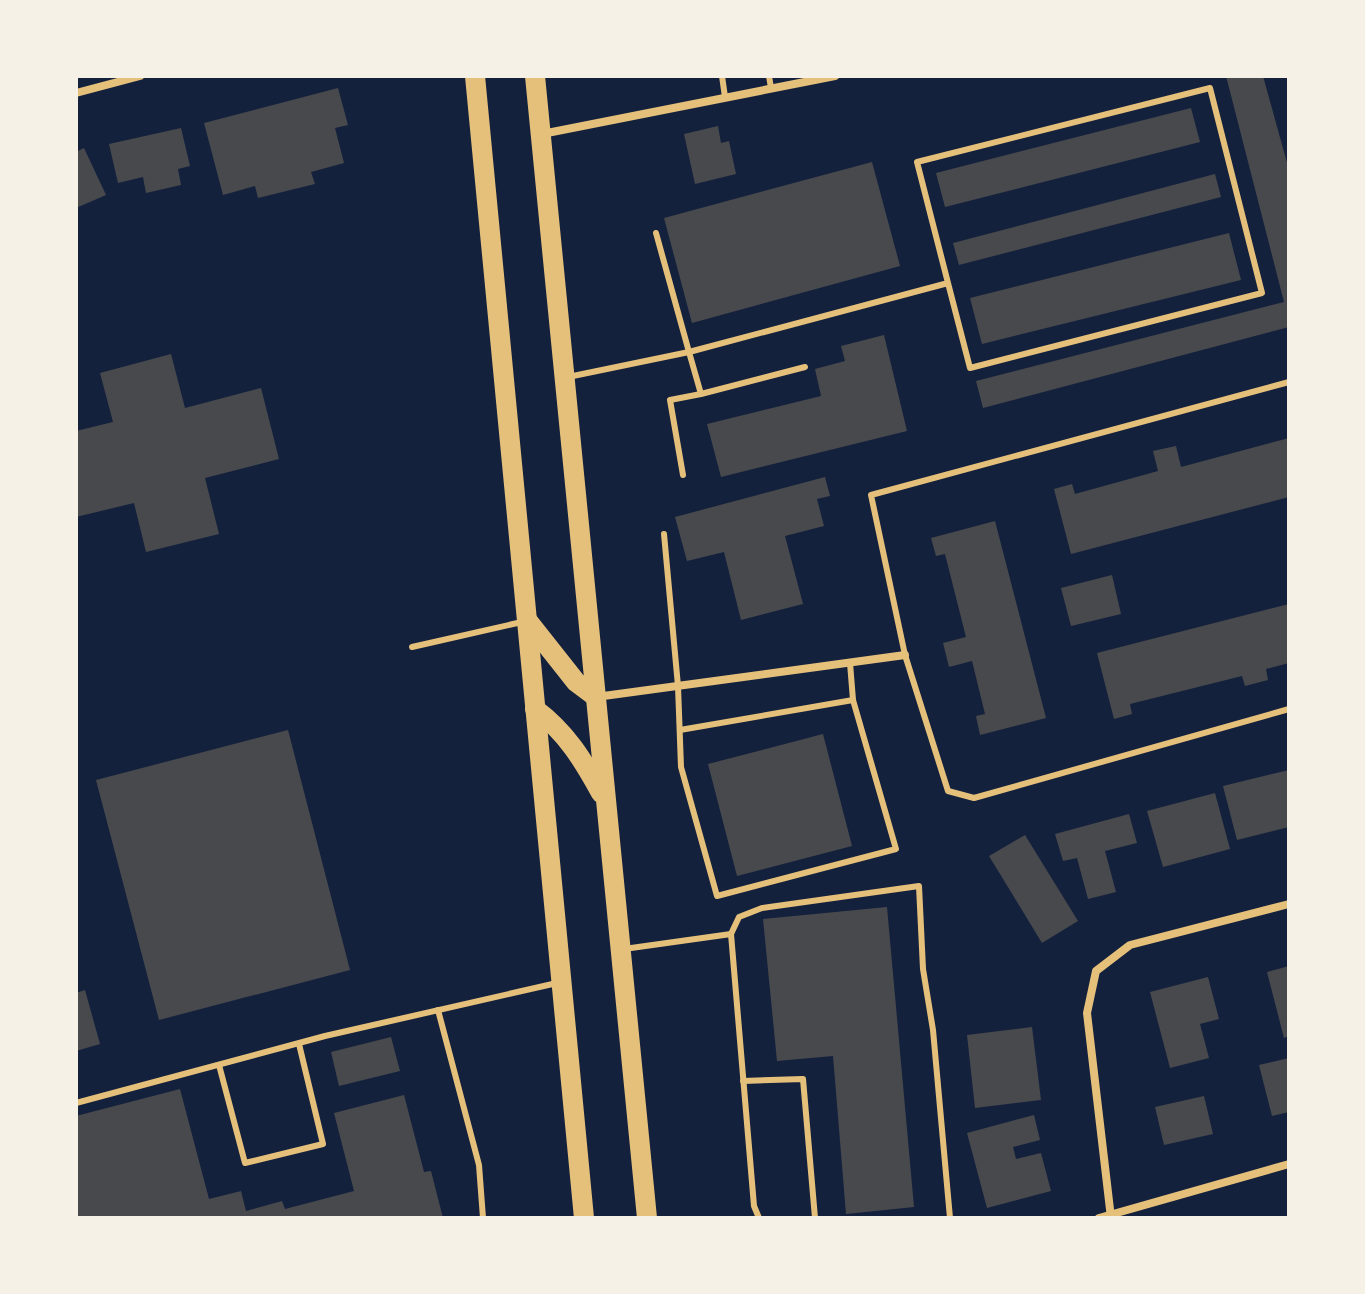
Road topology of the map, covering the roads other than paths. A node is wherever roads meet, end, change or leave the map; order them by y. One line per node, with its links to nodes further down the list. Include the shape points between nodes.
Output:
1 (140, 76): 8 (street)
2 (475, 76): 20 (main road)
3 (722, 76): 9 (lane)
4 (769, 76): 7 (lane)
5 (835, 76): 7 (street)
6 (533, 82): 10 (main road)
7 (771, 88): 9 (street)
8 (76, 93)
9 (725, 97): 10 (street)
10 (540, 134): 15 (main road)
11 (656, 233): 13 (lane)
12 (948, 283): 12 (lane, via 917,162 1210,88 1262,293 970,368); 13 (lane)
13 (689, 352): 15 (lane); 17 (lane)
14 (805, 367): 17 (lane)
15 (564, 378): 25 (main road)
16 (1289, 382): 22 (lane, via 871,495)
17 (701, 394): 18 (lane, via 670,400)
18 (683, 475)
19 (664, 534): 24 (lane)
20 (527, 620): 21 (lane); 25 (main road, via 576,682); 27 (main road)
21 (412, 647)
22 (905, 655): 23 (street); 28 (lane, via 948,791 974,798)
23 (850, 663): 24 (street); 26 (lane)
24 (678, 686): 25 (street); 29 (lane)
25 (596, 697): 30 (main road)
26 (853, 700): 29 (lane); 29 (lane, via 896,849 717,896 681,767)
27 (535, 709): 30 (main road, via 579,752); 34 (main road)
28 (1289, 709)
29 (680, 730)
30 (606, 804): 33 (main road)
31 (1289, 904): 41 (street, via 1130,945 1096,971 1087,1013)
32 (731, 934): 33 (lane); 38 (lane); 47 (lane, via 739,917 762,908 919,886)
33 (620, 950): 44 (main road)
34 (561, 982): 35 (lane); 43 (main road)
35 (438, 1010): 36 (lane); 42 (lane, via 479,1165)
36 (299, 1044): 37 (lane); 37 (lane, via 323,1144 245,1163)
37 (219, 1065): 39 (lane)
38 (743, 1081): 45 (lane); 46 (lane, via 803,1079)
39 (76, 1103)
40 (1289, 1164): 41 (street)
41 (1111, 1216): 48 (street)
42 (483, 1218)
43 (584, 1218)
44 (647, 1218)
45 (759, 1218)
46 (815, 1218)
47 (950, 1218)
48 (1099, 1218)

